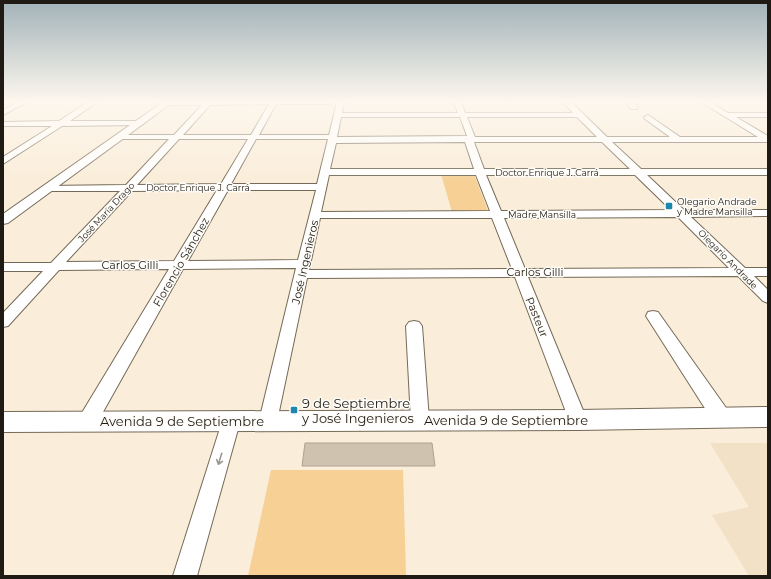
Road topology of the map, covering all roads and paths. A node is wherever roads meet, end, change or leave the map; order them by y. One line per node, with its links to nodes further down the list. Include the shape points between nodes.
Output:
1 (53, 129): 18 (street)
2 (132, 129): 10 (street)
3 (185, 129): 11 (street, José María Drago)
4 (259, 129): 12 (street, Florencio Sánchez)
5 (335, 129): 13 (street, José Ingenieros)
6 (468, 129): 17 (street, Pasteur)
7 (594, 129): 14 (street, Olegario Andrade)
8 (664, 129): 15 (street)
9 (751, 129): 16 (street)
10 (120, 137): 11 (street); 26 (street)
11 (177, 137): 12 (street); 23 (street, José María Drago)
12 (254, 137): 13 (street); 24 (street, Florencio Sánchez)
13 (333, 139): 17 (street); 19 (street, José Ingenieros)
14 (605, 139): 15 (street); 17 (street); 21 (street, Olegario Andrade)
15 (678, 139): 16 (street)
16 (768, 139)
17 (470, 140): 20 (street, Pasteur, via 469,144)
18 (3, 161)
19 (325, 172): 20 (street, Doctor Enrique J. Carrá); 25 (street, José Ingenieros)
20 (480, 172): 21 (street, Doctor Enrique J. Carrá); 29 (street, Pasteur)
21 (639, 172): 22 (street, Doctor Enrique J. Carrá); 27 (street, Olegario Andrade)
22 (768, 172)
23 (130, 187): 24 (street, Doctor Enrique J. Carrá); 26 (street, Doctor Enrique J. Carrá); 33 (street, José María Drago)
24 (225, 187): 25 (street, Doctor Enrique J. Carrá); 32 (street, Florencio Sánchez)
25 (322, 187): 30 (street, José Ingenieros)
26 (50, 188): 31 (street)
27 (682, 213): 28 (street, Madre Mansilla); 29 (street, Madre Mansilla); 37 (street, Olegario Andrade)
28 (768, 213)
29 (496, 214): 30 (street, Madre Mansilla); 36 (street, Pasteur)
30 (316, 215): 35 (street, José Ingenieros)
31 (3, 220)
32 (179, 265): 33 (street, Carlos Gilli); 35 (street, Carlos Gilli); 49 (street, Florencio Sánchez)
33 (56, 266): 34 (street, Carlos Gilli); 41 (street, José María Drago)
34 (3, 267)
35 (303, 269): 36 (street, Carlos Gilli); 47 (street, José Ingenieros)
36 (519, 272): 37 (street, Carlos Gilli); 46 (street, Pasteur)
37 (741, 272): 38 (street, Carlos Gilli); 39 (street, Olegario Andrade)
38 (768, 272)
39 (768, 298)
40 (653, 316): 44 (street)
41 (3, 322)
42 (414, 326): 45 (street)
43 (768, 417): 44 (street, Avenida 9 de Septiembre)
44 (722, 418): 46 (street, Avenida 9 de Septiembre)
45 (420, 420): 46 (street, Avenida 9 de Septiembre); 47 (street, Avenida 9 de Septiembre)
46 (578, 420)
47 (268, 421): 50 (street, Avenida 9 de Septiembre)
48 (3, 422): 49 (street, Avenida 9 de Septiembre)
49 (87, 422): 50 (street, Avenida 9 de Septiembre)
50 (231, 422): 51 (street, one-way to 51)
51 (185, 576)

